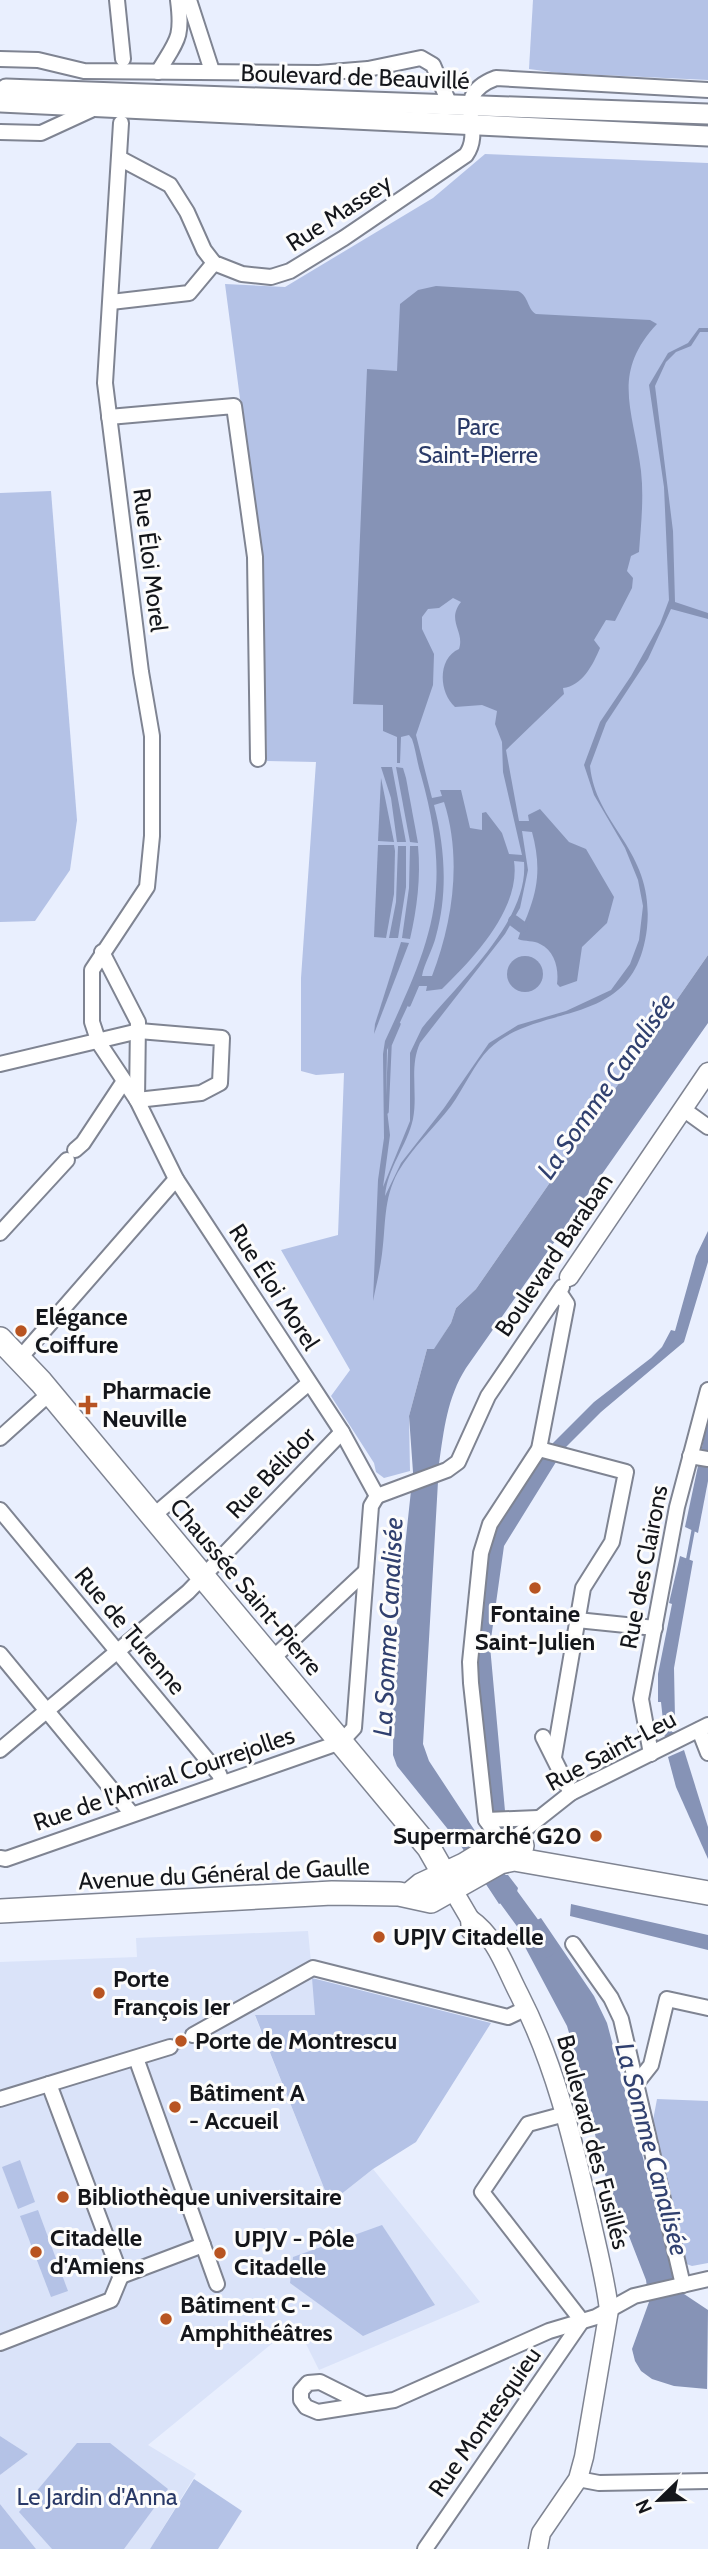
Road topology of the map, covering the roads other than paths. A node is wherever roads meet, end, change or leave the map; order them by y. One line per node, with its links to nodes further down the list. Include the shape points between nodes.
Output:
1 (117, 0): 5 (street)
2 (178, 0): 7 (street, via 182,28)
3 (189, 0): 6 (street)
4 (0, 58): 7 (street, Boulevard de Beauvillé, via 38,60 84,71)
5 (123, 59)
6 (212, 71): 7 (street, Boulevard de Beauvillé); 13 (street, Boulevard de Beauvillé, via 319,73 430,60)
7 (158, 72)
8 (0, 89): 13 (main road, Boulevard de Beauvillé)
9 (708, 90): 13 (street, Rue Massey, via 496,78 483,83 470,100)
10 (0, 102): 11 (main road, Boulevard de Beauvillé)
11 (106, 107): 13 (main road, Boulevard de Beauvillé); 15 (street, Boulevard de Beauvillé, via 71,117 41,133)
12 (708, 114): 13 (main road, Boulevard de Beauvillé)
13 (465, 119): 16 (main road, Boulevard de Beauvillé); 18 (street, Rue Massey, via 470,149 458,162 290,271 255,277)
14 (121, 123): 17 (street, Rue Éloi Morel)
15 (0, 132)
16 (708, 136)
17 (121, 159): 18 (street, via 170,185); 19 (street, Rue Éloi Morel)
18 (214, 262): 19 (street, via 189,292)
19 (110, 302): 20 (street, Rue Éloi Morel, via 105,383)
20 (109, 417): 21 (street, via 234,406 255,557); 22 (street, Rue Éloi Morel, via 152,736 152,835 148,887)
21 (258, 760)
22 (102, 952): 23 (street, Rue Éloi Morel); 24 (street, Rue Éloi Morel, via 92,970 90,996)
23 (139, 1031): 24 (street); 28 (street, Rue Éloi Morel); 28 (street, via 222,1038 220,1083 201,1093)
24 (99, 1043): 25 (street); 27 (street, Rue Éloi Morel)
25 (0, 1064)
26 (708, 1072): 29 (street, Boulevard Baraban)
27 (124, 1081): 28 (street, Rue Éloi Morel); 32 (street, via 83,1143)
28 (137, 1100): 31 (street, Rue Éloi Morel)
29 (683, 1109): 30 (street); 33 (street, Boulevard Baraban)
30 (708, 1127)
31 (176, 1180): 35 (street); 36 (street, Rue Éloi Morel)
32 (0, 1233)
33 (564, 1284): 41 (street, via 567,1304); 43 (street, Boulevard Baraban, via 488,1396 457,1462)
34 (0, 1339): 35 (main road, Chaussée Saint-Pierre)
35 (20, 1358): 38 (main road, Chaussée Saint-Pierre)
36 (309, 1383): 39 (street, Rue Éloi Morel); 45 (street)
37 (708, 1390): 42 (street, Rue des Clairons)
38 (50, 1393): 40 (street); 45 (main road, Chaussée Saint-Pierre)
39 (342, 1432): 43 (street, Rue Éloi Morel); 47 (street, Rue Bélidor)
40 (0, 1438)
41 (539, 1450): 48 (street, via 626,1472 612,1542 583,1588); 65 (street, via 490,1524 481,1553 470,1662)
42 (699, 1457): 49 (street, Rue des Clairons)
43 (377, 1496): 46 (street, via 371,1506)
44 (0, 1510): 50 (street, Rue de Turenne)
45 (152, 1516): 47 (main road, Chaussée Saint-Pierre)
46 (366, 1571): 52 (street); 56 (street, via 354,1728)
47 (204, 1577): 50 (street, Rue Bélidor); 52 (main road, Chaussée Saint-Pierre)
48 (577, 1620): 49 (street); 60 (street)
49 (655, 1628): 59 (street, Rue des Clairons, via 641,1699)
50 (119, 1652): 53 (street, Rue Bélidor); 61 (street, Rue de Turenne)
51 (0, 1654): 53 (street)
52 (272, 1659): 56 (main road, Chaussée Saint-Pierre)
53 (48, 1710): 57 (street, Rue Bélidor); 63 (street)
54 (704, 1728): 58 (street); 59 (street, Rue Saint-Leu)
55 (543, 1737): 60 (street)
56 (341, 1742): 61 (street, Rue de l'Amiral Courrejolles); 68 (main road, Chaussée Saint-Pierre, via 429,1848)
57 (0, 1750)
58 (708, 1753)
59 (651, 1754): 62 (street, Rue Saint-Leu)
60 (554, 1757): 62 (street)
61 (222, 1782): 63 (street, Rue de l'Amiral Courrejolles)
62 (571, 1794): 64 (street, Rue Saint-Leu)
63 (132, 1814): 67 (street, Rue de l'Amiral Courrejolles)
64 (538, 1818): 65 (street); 66 (street, Rue Saint-Leu)
65 (486, 1820): 66 (street)
66 (498, 1852): 68 (main road, Avenue du Général de Gaulle); 69 (main road, via 551,1853 580,1868)
67 (1, 1858)
68 (459, 1877): 70 (main road, Avenue du Général de Gaulle, via 421,1885 408,1895 252,1896); 72 (street, Boulevard des Fusillés, via 471,1931)
69 (708, 1893)
70 (0, 1911)
71 (573, 1944): 78 (street, via 621,2019)
72 (527, 2008): 74 (street, via 508,2017 313,1968); 80 (street, Boulevard des Fusillés, via 547,2052)
73 (708, 2008): 78 (street, via 667,1999 651,2065)
74 (193, 2035)
75 (170, 2047): 76 (street)
76 (136, 2058): 77 (street); 81 (street)
77 (49, 2084): 79 (street); 82 (street)
78 (636, 2084): 85 (street)
79 (0, 2099)
80 (565, 2114): 86 (street, Boulevard des Fusillés); 87 (street, via 528,2124 482,2192)
81 (203, 2245): 82 (street); 84 (street)
82 (121, 2276): 88 (street, via 111,2300)
83 (708, 2280): 85 (street)
84 (217, 2284)
85 (683, 2285): 86 (street, via 643,2294)
86 (609, 2310): 87 (street); 90 (street)
87 (582, 2320): 89 (street, via 394,2400); 92 (street, Rue Montesquieu)
88 (0, 2343)
89 (364, 2404)
90 (578, 2479): 91 (street, via 599,2483); 93 (street, via 550,2517)
91 (708, 2481)
92 (425, 2549)
93 (538, 2549)

